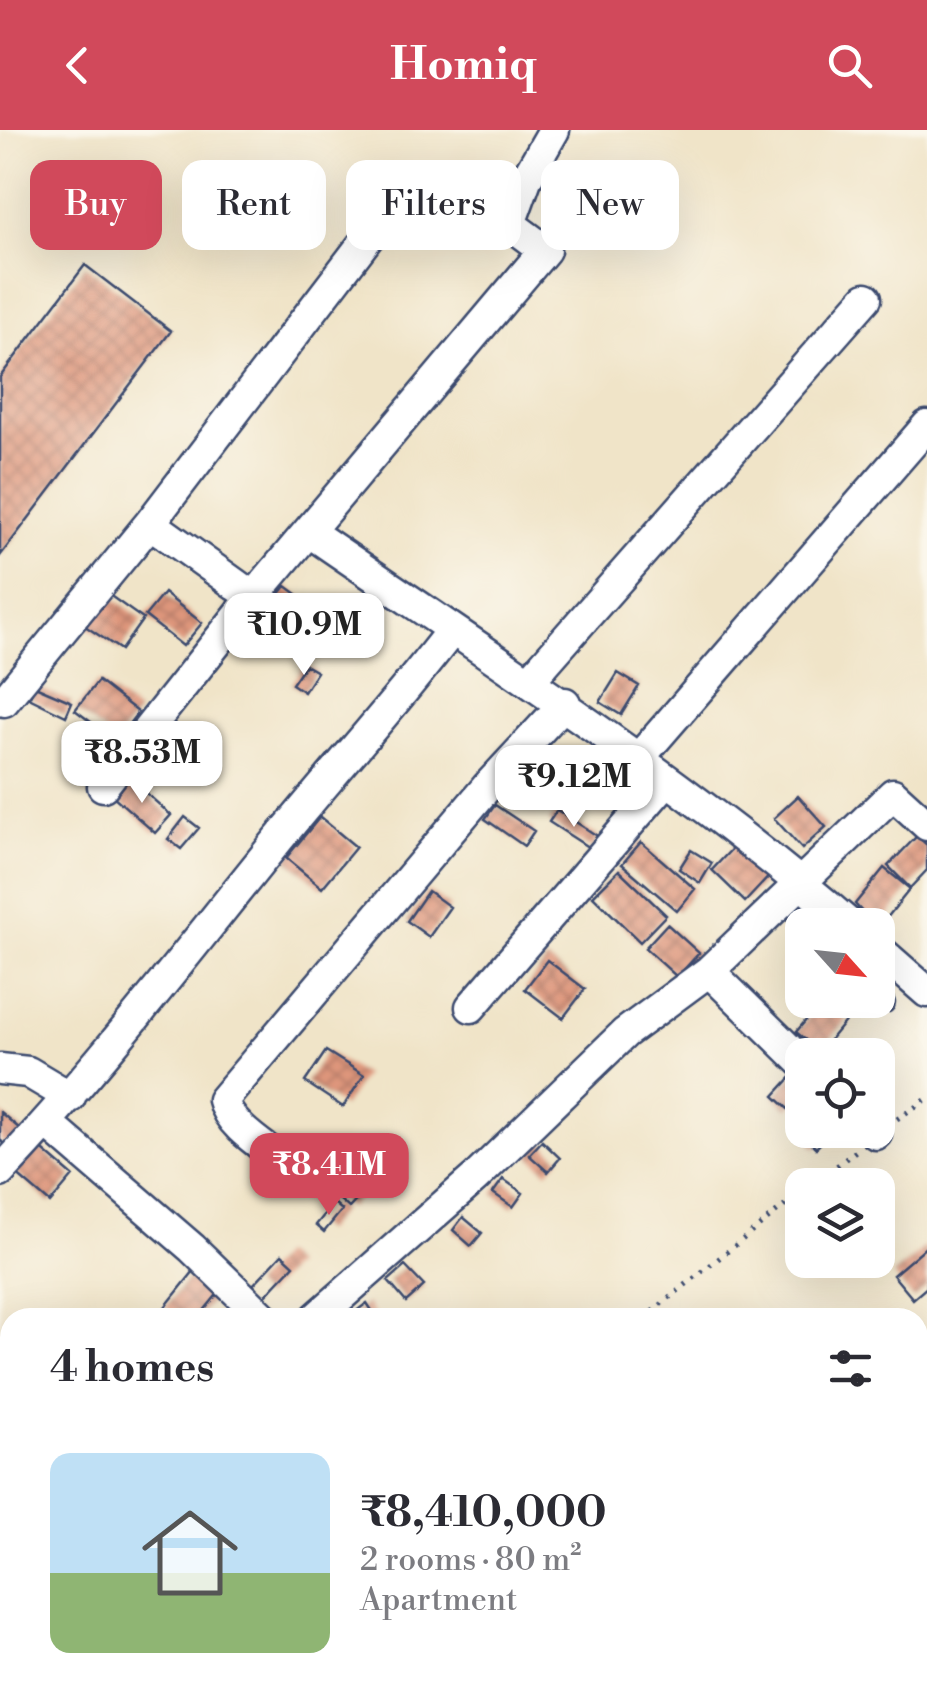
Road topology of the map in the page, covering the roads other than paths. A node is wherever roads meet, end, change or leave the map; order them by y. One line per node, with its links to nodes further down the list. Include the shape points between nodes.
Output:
1 (554, 130): 6 (street, via 526,177 510,224 545,250)
2 (358, 250): 5 (street)
3 (866, 298): 9 (street)
4 (927, 426): 12 (street)
5 (150, 522): 7 (street); 10 (street)
6 (311, 533): 7 (street); 8 (street)
7 (253, 597): 14 (street)
8 (452, 630): 9 (street); 24 (street)
9 (530, 680): 11 (street)
10 (0, 698)
11 (565, 703): 12 (street); 26 (street, via 224,1100 237,1123)
12 (639, 758): 13 (street)
13 (668, 780): 16 (street); 21 (street)
14 (104, 786)
15 (927, 825): 16 (street, via 893,794)
16 (799, 880): 17 (street); 19 (street)
17 (831, 908)
18 (895, 963): 20 (street)
19 (708, 972): 22 (street); 29 (street, via 625,1032 475,1178)
20 (927, 992)
21 (471, 1007)
22 (785, 1046)
23 (0, 1068): 24 (street, via 28,1072)
24 (70, 1097): 25 (street)
25 (46, 1122): 27 (street); 28 (street)
26 (286, 1164)
27 (0, 1172)
28 (254, 1308)
29 (327, 1308)

